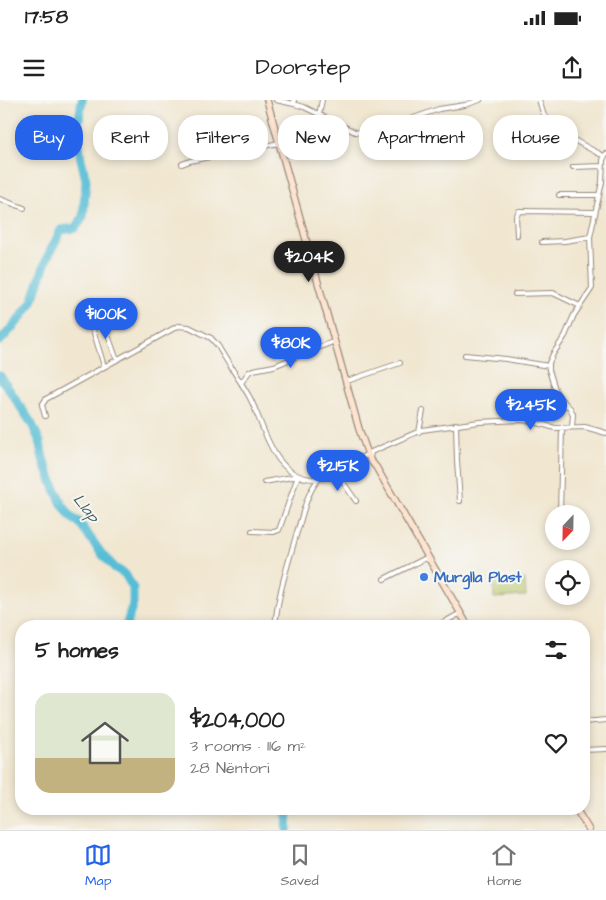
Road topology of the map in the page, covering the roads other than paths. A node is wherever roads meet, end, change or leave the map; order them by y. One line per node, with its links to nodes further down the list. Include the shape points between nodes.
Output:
1 (267, 100): 9 (main road)
2 (276, 100): 6 (street)
3 (322, 100): 7 (street)
4 (480, 100): 8 (street, via 439,109 381,130 367,133)
5 (539, 100): 11 (street, via 543,114 550,122 585,146)
6 (294, 102): 7 (street)
7 (319, 115)
8 (349, 129)
9 (278, 139)
10 (278, 143): 13 (street)
11 (605, 155): 14 (street)
12 (284, 160): 28 (main road)
13 (182, 164)
14 (602, 166): 15 (street); 17 (street)
15 (573, 167)
16 (559, 195): 17 (street)
17 (599, 195): 20 (street)
18 (0, 199): 19 (street)
19 (24, 208)
20 (595, 212): 21 (street); 22 (street, via 519,211)
21 (591, 234): 23 (street, via 565,241); 25 (street, via 592,288)
22 (517, 235)
23 (542, 242)
24 (515, 294): 25 (street, via 553,294)
25 (580, 306): 33 (street)
26 (90, 320): 32 (street)
27 (108, 335): 30 (street)
28 (336, 341): 34 (main road); 35 (street, via 274,366 253,370)
29 (465, 355): 33 (street)
30 (118, 359): 32 (street); 35 (street, via 175,327 186,326 216,343)
31 (400, 363): 34 (street)
32 (104, 366): 39 (street, via 46,399 42,405)
33 (549, 366): 37 (street, via 558,396)
34 (347, 381): 45 (main road)
35 (241, 383): 47 (street, via 275,455)
36 (545, 402): 37 (street)
37 (568, 406): 41 (street, via 574,417)
38 (423, 411): 43 (street)
39 (45, 416)
40 (456, 424): 42 (street, via 520,420); 43 (street); 51 (street)
41 (572, 427): 42 (street); 44 (street)
42 (562, 428): 52 (street)
43 (419, 432): 45 (street, via 371,452)
44 (606, 433)
45 (370, 460): 46 (street, via 366,454); 54 (main road)
46 (336, 472): 48 (street); 50 (street)
47 (298, 476): 48 (street); 49 (street); 53 (street, via 278,530)
48 (319, 479): 56 (street, via 310,492 302,516 280,592)
49 (264, 482)
50 (356, 501)
51 (460, 501)
52 (560, 505)
53 (252, 531)
54 (432, 563): 55 (street, via 426,558); 58 (main road)
55 (384, 579)
56 (276, 620)
57 (448, 620): 58 (street, via 459,614)
58 (464, 620)
59 (606, 720): 60 (street)
60 (590, 721)
61 (606, 749): 62 (street)
62 (590, 750)
63 (580, 815): 64 (main road)
64 (589, 830)

